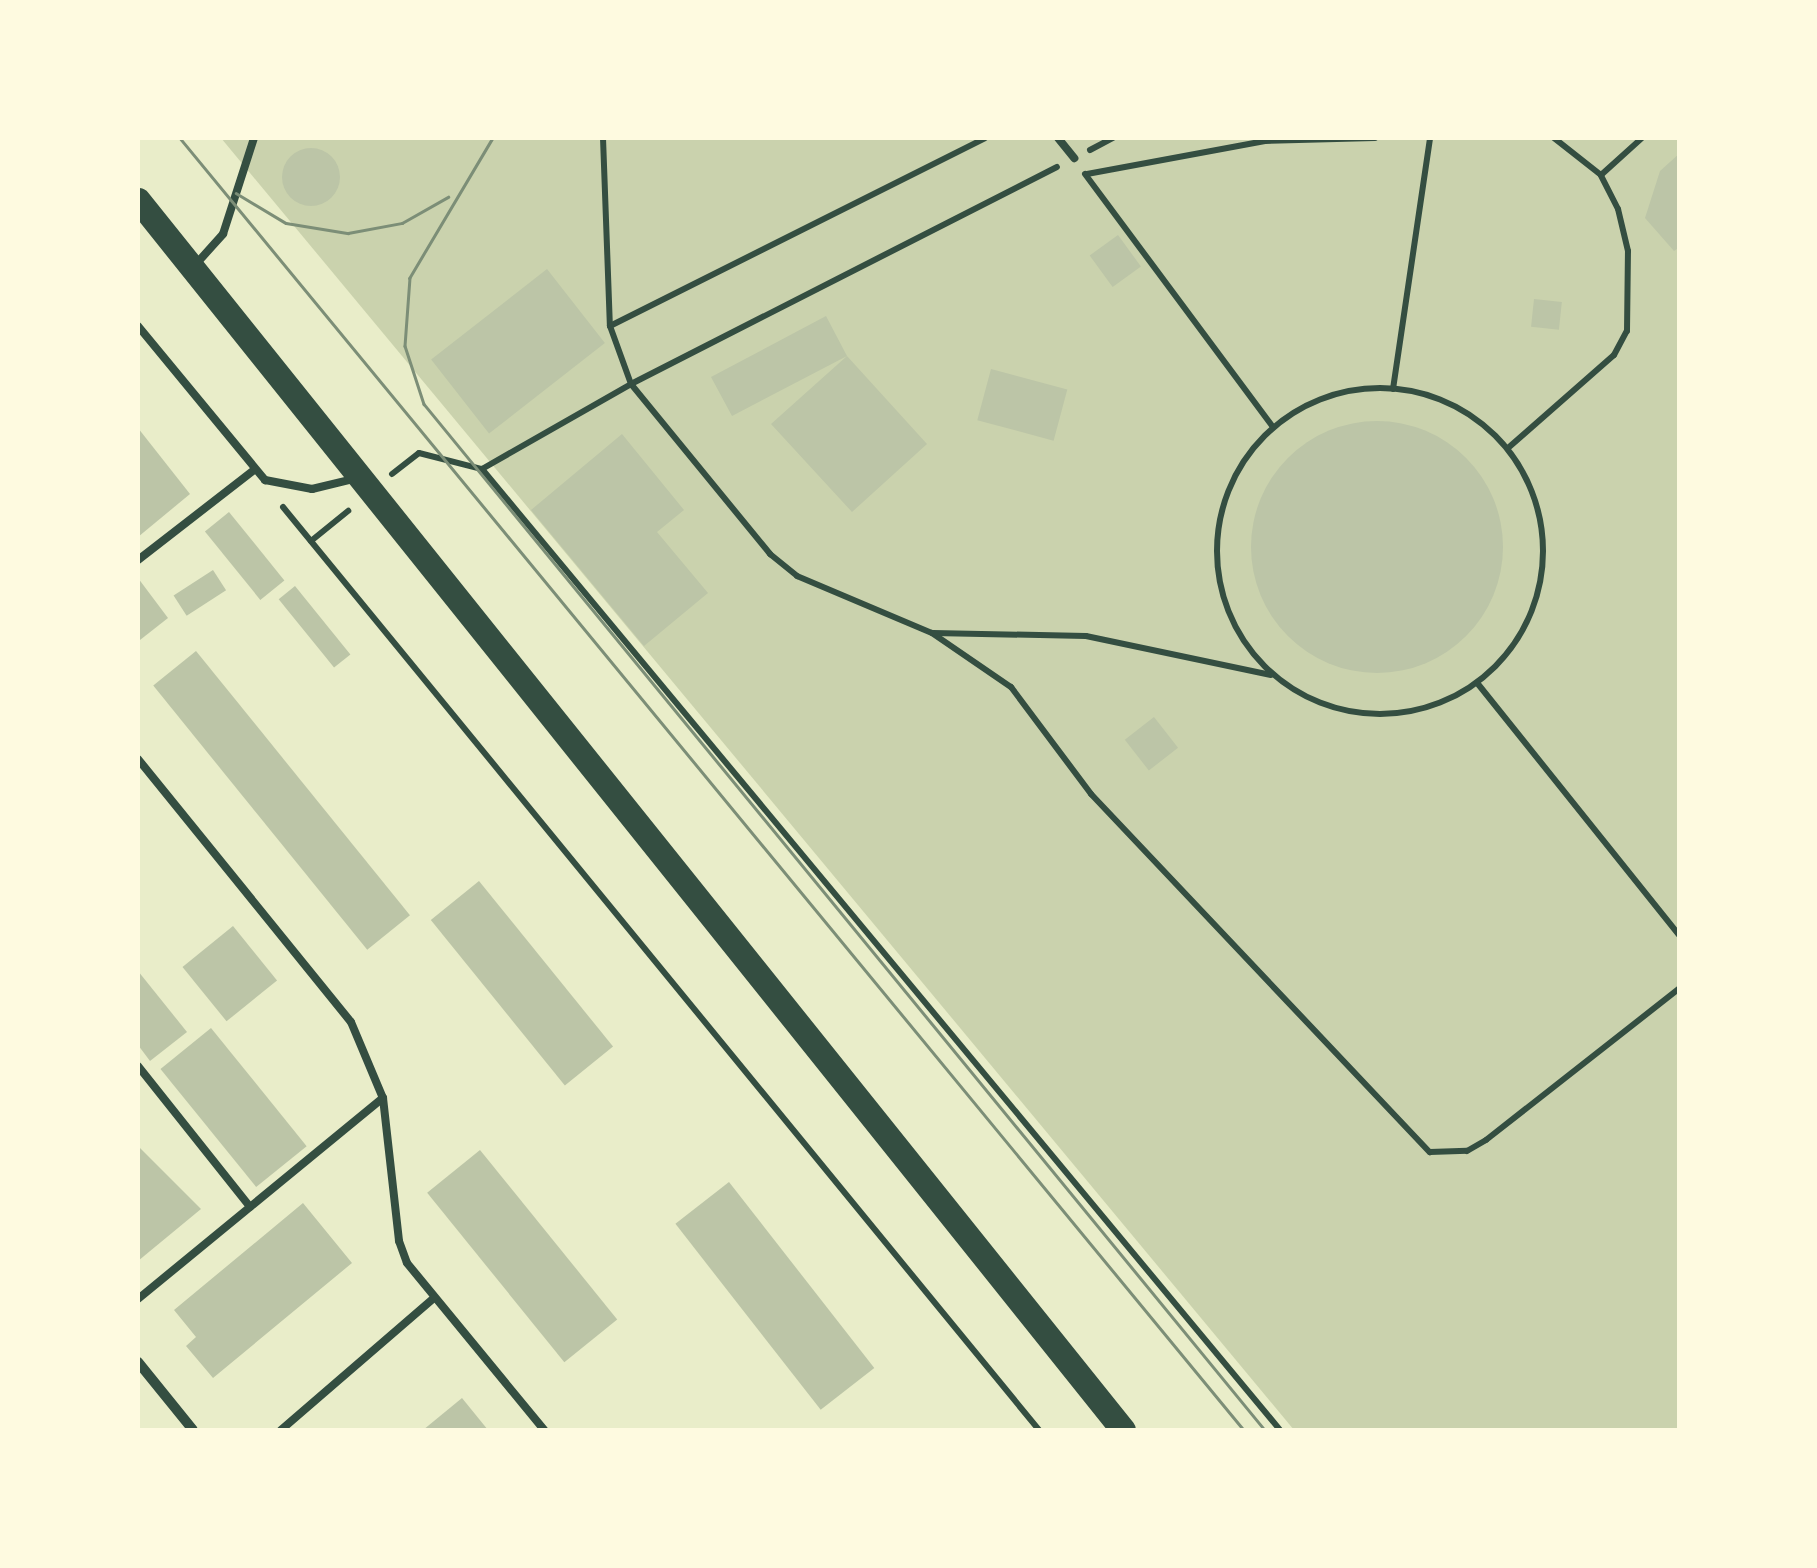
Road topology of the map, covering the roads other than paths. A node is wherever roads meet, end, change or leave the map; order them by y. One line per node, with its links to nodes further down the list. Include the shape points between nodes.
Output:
1 (254, 138): 5 (lane, via 224,234)
2 (1058, 138): 3 (lane)
3 (1074, 158)
4 (140, 209): 5 (main road)
5 (192, 268): 8 (main road)
6 (138, 326): 7 (lane)
7 (254, 470): 8 (lane, via 283,488 312,489); 9 (lane)
8 (359, 477): 20 (main road)
9 (138, 560)
10 (138, 760): 12 (lane, via 352,1022)
11 (138, 1066): 13 (lane)
12 (383, 1098): 13 (lane); 14 (lane, via 399,1241)
13 (250, 1207): 15 (lane)
14 (434, 1298): 18 (lane); 19 (lane)
15 (138, 1299)
16 (138, 1362): 17 (street)
17 (193, 1430)
18 (281, 1430)
19 (544, 1430)
20 (1123, 1430)

